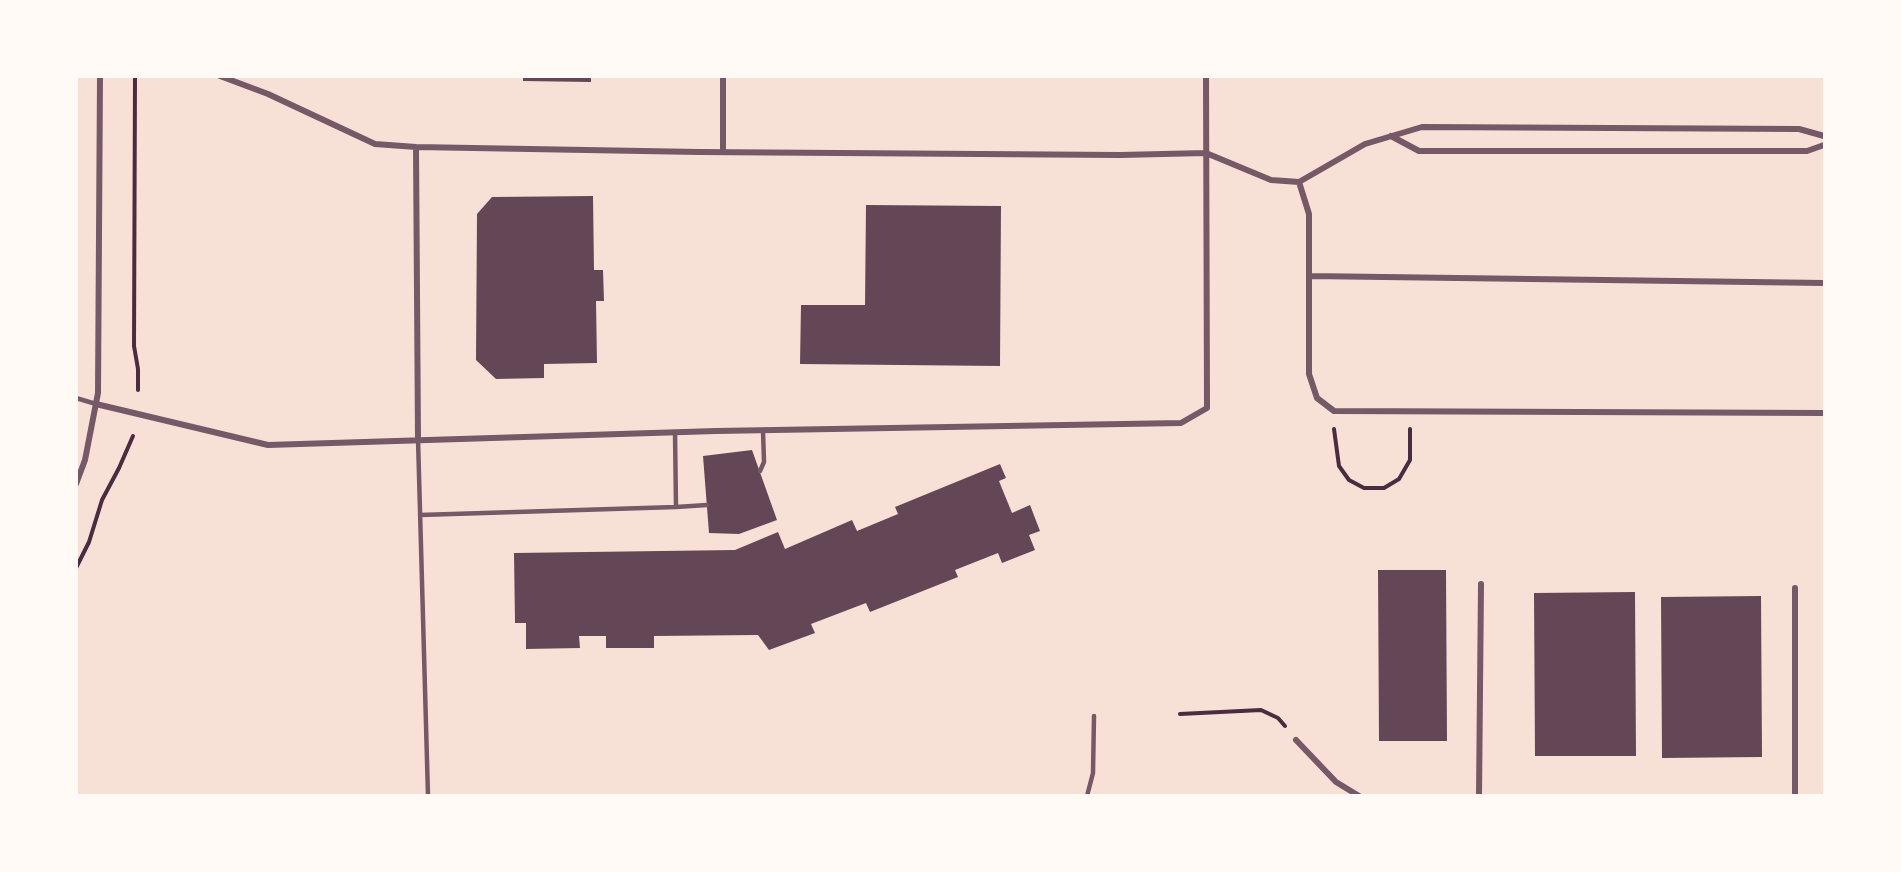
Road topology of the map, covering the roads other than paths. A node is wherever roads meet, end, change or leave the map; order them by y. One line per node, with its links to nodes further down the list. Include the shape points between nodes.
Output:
1 (100, 76): 15 (street)
2 (220, 76): 8 (street, via 375,144)
3 (723, 76): 9 (street)
4 (1206, 76): 10 (street)
5 (1390, 135): 6 (street, via 1434,127 1799,129); 7 (street, via 1419,151 1807,151); 11 (street, via 1365,144)
6 (1824, 136)
7 (1824, 145)
8 (417, 147): 9 (street); 19 (street)
9 (723, 152): 10 (street)
10 (1206, 153): 11 (street, via 1271,180); 17 (street, via 1207,408 1181,423)
11 (1299, 182): 12 (street, via 1309,214)
12 (1310, 276): 13 (street); 16 (street, via 1309,374 1317,398 1334,411)
13 (1824, 283)
14 (76, 398): 15 (lane)
15 (96, 404): 19 (street, via 268,445); 21 (street)
16 (1824, 413)
17 (763, 431): 18 (street); 20 (lane, via 764,462)
18 (675, 432): 19 (street); 23 (lane)
19 (418, 439): 24 (lane)
20 (760, 471)
21 (76, 484)
22 (707, 505): 23 (lane)
23 (676, 507): 24 (lane)
24 (420, 515): 29 (lane)
25 (1481, 584): 32 (street)
26 (1795, 588): 33 (street)
27 (1094, 716): 30 (lane, via 1093,772)
28 (1296, 740): 31 (street, via 1335,782)
29 (428, 795)
30 (1087, 795)
31 (1359, 795)
32 (1479, 795)
33 (1795, 795)

